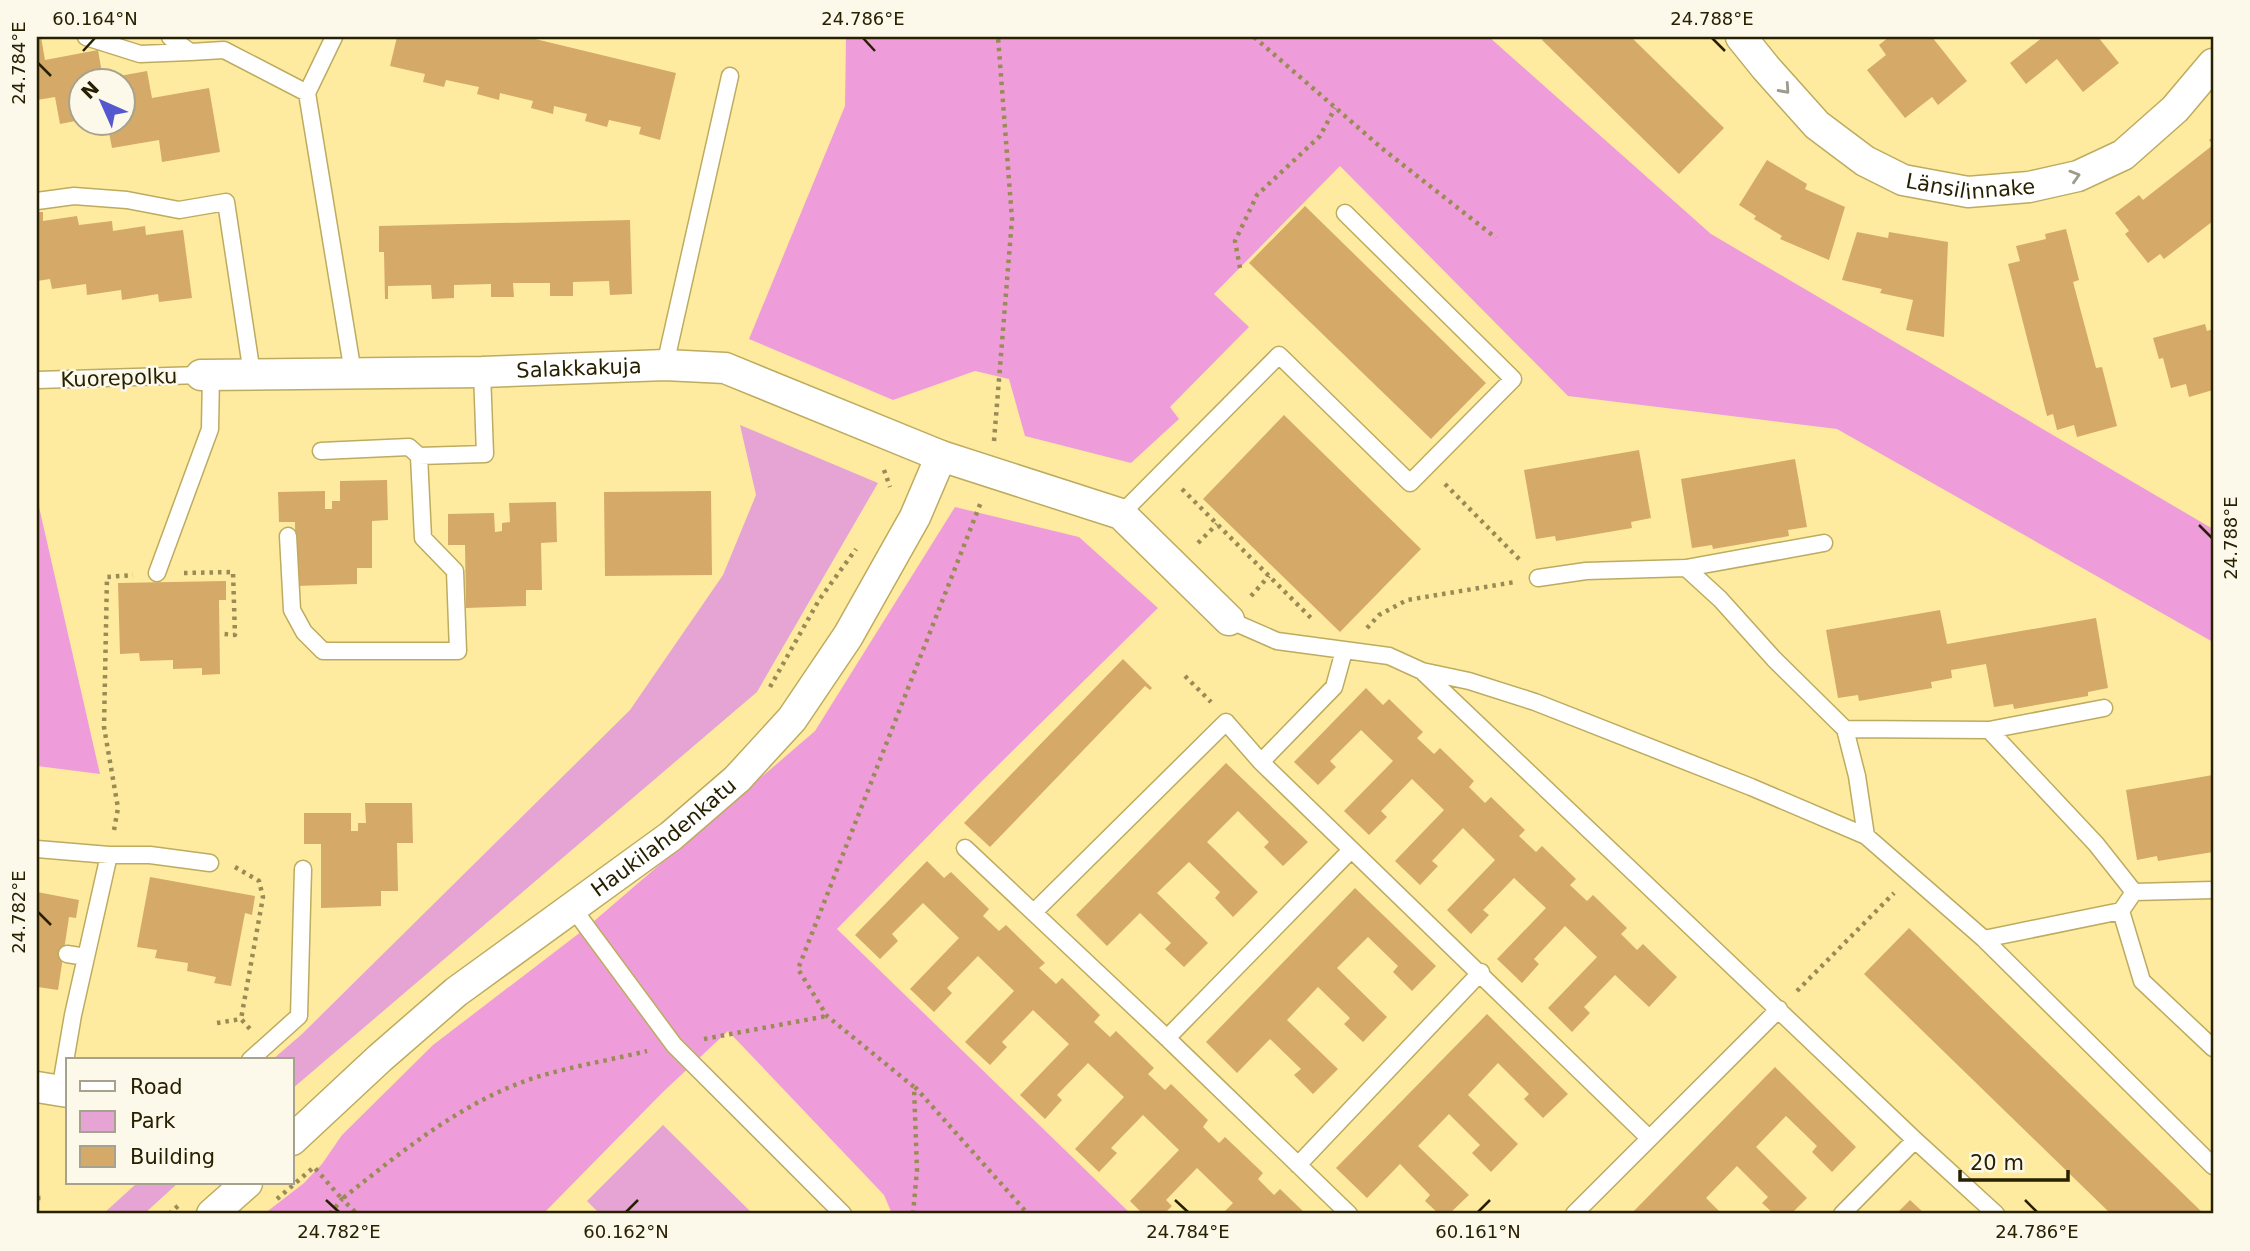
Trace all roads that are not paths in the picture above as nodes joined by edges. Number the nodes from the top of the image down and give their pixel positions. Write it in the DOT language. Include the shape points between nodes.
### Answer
graph roads {
  1 [pos="86,37"];
  2 [pos="170,37"];
  3 [pos="334,37"];
  4 [pos="1741,37"];
  5 [pos="190,52"];
  6 [pos="2213,64"];
  7 [pos="730,76"];
  8 [pos="307,93"];
  9 [pos="37,201"];
  10 [pos="1345,213"];
  11 [pos="665,365"];
  12 [pos="482,372"];
  13 [pos="353,373"];
  14 [pos="252,374"];
  15 [pos="206,375"];
  16 [pos="37,380"];
  17 [pos="321,451"];
  18 [pos="419,456"];
  19 [pos="941,456"];
  20 [pos="1121,514"];
  21 [pos="288,536"];
  22 [pos="1824,543"];
  23 [pos="1686,568"];
  24 [pos="157,573"];
  25 [pos="1538,578"];
  26 [pos="1229,620"];
  27 [pos="1344,651"];
  28 [pos="1422,671"];
  29 [pos="2104,708"];
  30 [pos="1845,729"];
  31 [pos="1989,730"];
  32 [pos="1261,762"];
  33 [pos="1866,836"];
  34 [pos="965,848"];
  35 [pos="37,849"];
  36 [pos="1351,850"];
  37 [pos="109,855"];
  38 [pos="210,863"];
  39 [pos="303,869"];
  40 [pos="2213,890"];
  41 [pos="2134,892"];
  42 [pos="572,907"];
  43 [pos="2121,911"];
  44 [pos="1034,912"];
  45 [pos="1984,939"];
  46 [pos="67,954"];
  47 [pos="86,957"];
  48 [pos="1481,972"];
  49 [pos="1779,1009"];
  50 [pos="1167,1038"];
  51 [pos="2213,1048"];
  52 [pos="252,1058"];
  53 [pos="55,1090"];
  54 [pos="294,1138"];
  55 [pos="1649,1138"];
  56 [pos="1915,1140"];
  57 [pos="1297,1165"];
  58 [pos="2213,1166"];
  59 [pos="235,1187"];
  60 [pos="212,1214"];
  61 [pos="843,1214"];
  62 [pos="1349,1214"];
  63 [pos="1574,1214"];
  64 [pos="1842,1214"];
  65 [pos="1996,1214"];
  1 -- 5 [label="lane" via="140,54"];
  2 -- 5 [label="lane"];
  3 -- 8 [label="lane"];
  4 -- 6 [label="street, Länsilinnake, one-way" via="1817,125 1865,161 1903,180 1968,191 2029,187 2078,176 2123,155 2175,109"];
  5 -- 8 [label="lane" via="224,50"];
  7 -- 11 [label="lane"];
  8 -- 13 [label="lane"];
  9 -- 14 [label="lane" via="74,196 179,210 226,202"];
  10 -- 20 [label="lane" via="1513,379 1410,484 1279,355"];
  11 -- 12 [label="street, Salakkakuja"];
  11 -- 19 [label="street, Salakkakuja" via="725,368"];
  12 -- 13 [label="street, Salakkakuja"];
  12 -- 18 [label="lane" via="485,454"];
  13 -- 14 [label="street, Salakkakuja"];
  14 -- 15 [label="street, Salakkakuja"];
  15 -- 16 [label="lane, Kuorepolku"];
  15 -- 24 [label="lane" via="210,429"];
  17 -- 18 [label="lane" via="409,447"];
  18 -- 21 [label="lane" via="423,538 455,571 458,651 323,651 292,611"];
  19 -- 20 [label="street, Salakkakuja"];
  19 -- 42 [label="street, Haukilahdenkatu" via="915,517 848,636 792,719 737,779 671,836"];
  20 -- 26 [label="street"];
  22 -- 23 [label="lane"];
  23 -- 25 [label="lane" via="1586,571"];
  23 -- 30 [label="lane"];
  26 -- 27 [label="lane" via="1277,641"];
  27 -- 28 [label="lane" via="1389,656"];
  27 -- 32 [label="lane" via="1334,687"];
  28 -- 33 [label="lane" via="1535,702"];
  28 -- 49 [label="lane"];
  29 -- 31 [label="lane"];
  30 -- 31 [label="lane"];
  30 -- 33 [label="lane"];
  31 -- 41 [label="lane" via="2096,844"];
  32 -- 36 [label="lane"];
  32 -- 44 [label="lane" via="1226,722"];
  33 -- 45 [label="lane"];
  34 -- 44 [label="lane"];
  35 -- 37 [label="lane"];
  36 -- 48 [label="lane"];
  36 -- 50 [label="lane"];
  37 -- 38 [label="lane"];
  37 -- 47 [label="lane"];
  39 -- 52 [label="lane" via="299,1016"];
  40 -- 41 [label="lane"];
  41 -- 43 [label="lane"];
  42 -- 54 [label="street, Haukilahdenkatu" via="456,992"];
  42 -- 61 [label="lane" via="674,1045"];
  43 -- 45 [label="lane"];
  43 -- 51 [label="lane" via="2142,981"];
  44 -- 50 [label="lane"];
  45 -- 58 [label="lane"];
  46 -- 47 [label="lane"];
  47 -- 53 [label="lane"];
  48 -- 55 [label="lane"];
  48 -- 57 [label="lane"];
  49 -- 55 [label="lane"];
  49 -- 56 [label="lane"];
  50 -- 57 [label="lane"];
  55 -- 63 [label="lane"];
  56 -- 64 [label="lane"];
  56 -- 65 [label="lane"];
  57 -- 62 [label="lane"];
  59 -- 60 [label="street"];
}
